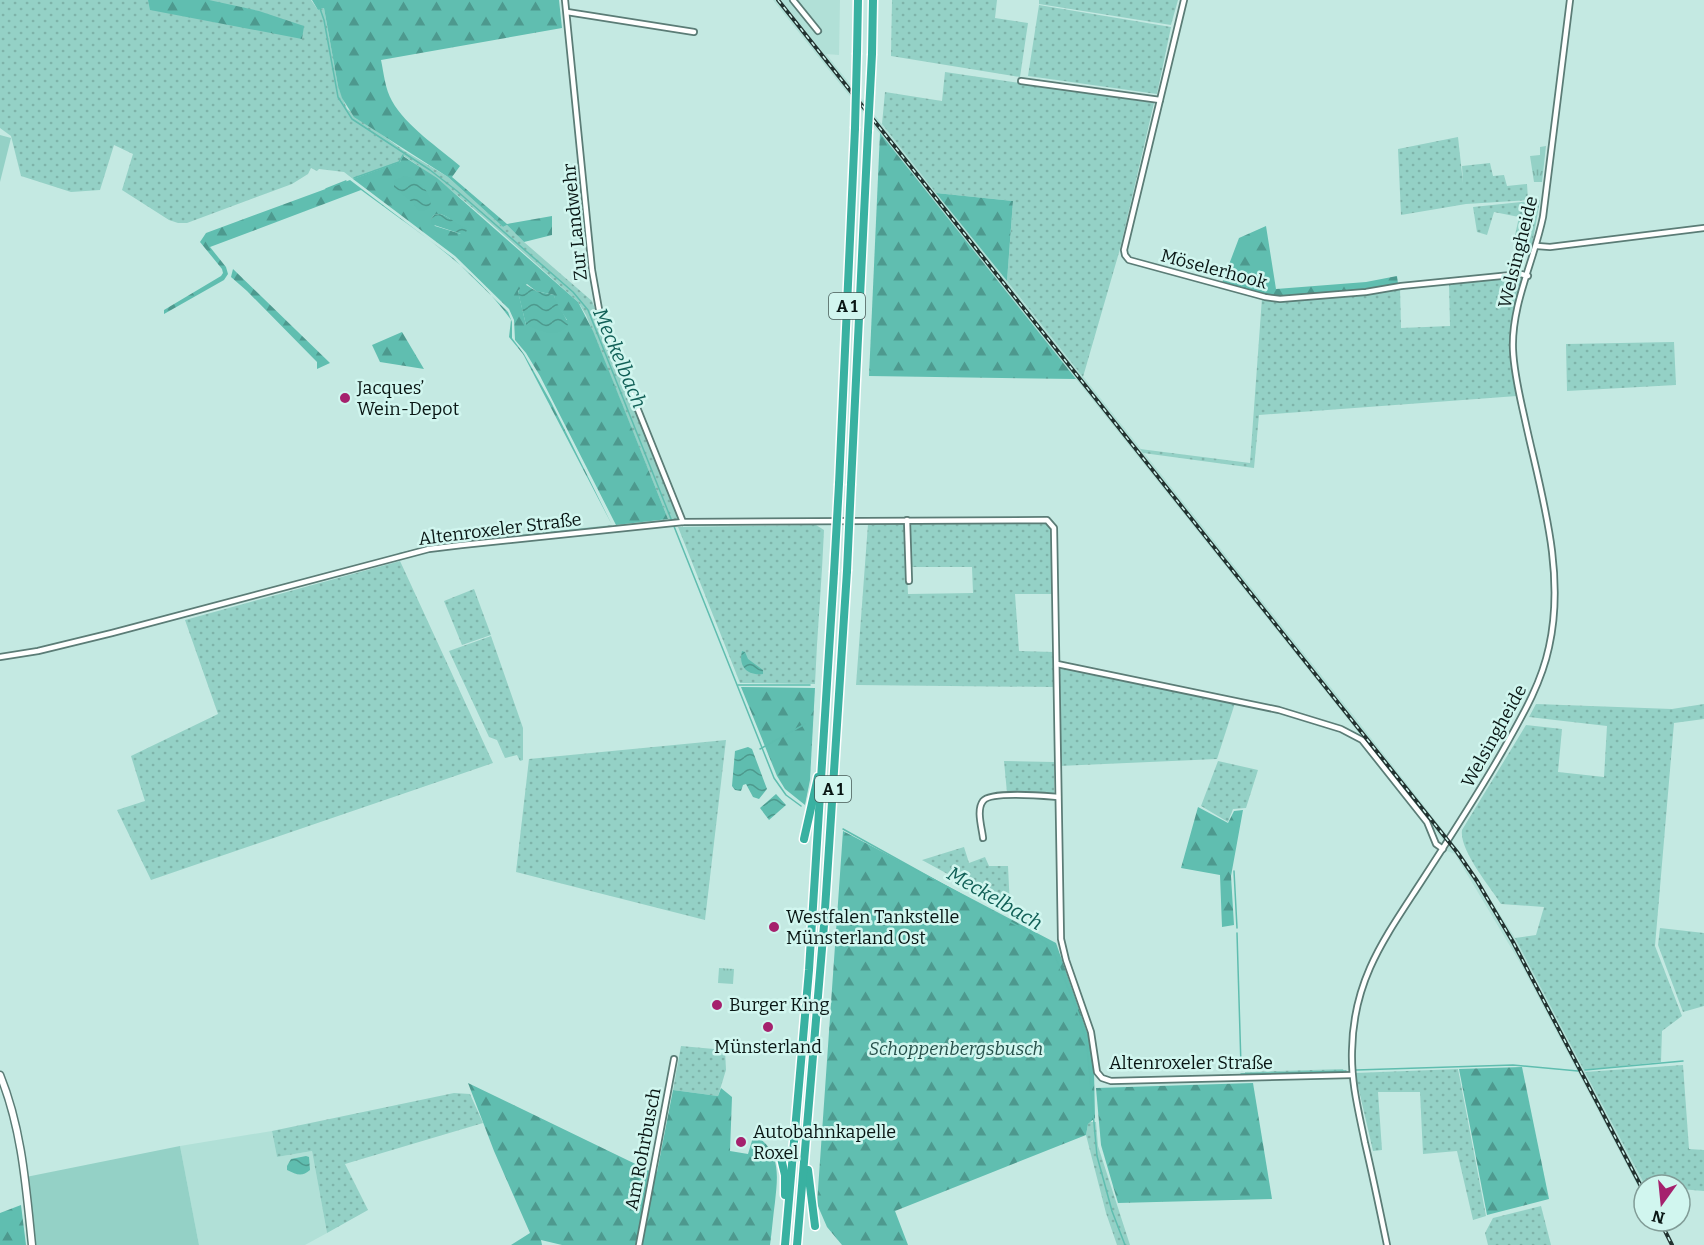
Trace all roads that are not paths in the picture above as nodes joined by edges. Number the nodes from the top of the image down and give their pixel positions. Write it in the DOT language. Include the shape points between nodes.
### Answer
graph roads {
  1 [pos="565,0"];
  2 [pos="793,0"];
  3 [pos="858,0"];
  4 [pos="873,0"];
  5 [pos="1184,0"];
  6 [pos="1570,0"];
  7 [pos="567,12"];
  8 [pos="818,31"];
  9 [pos="694,32"];
  10 [pos="1021,81"];
  11 [pos="1160,100"];
  12 [pos="1704,228"];
  13 [pos="1537,246"];
  14 [pos="1528,276"];
  15 [pos="907,520"];
  16 [pos="681,522"];
  17 [pos="909,581"];
  18 [pos="0,657"];
  19 [pos="1057,664"];
  20 [pos="823,753"];
  21 [pos="1059,797"];
  22 [pos="804,838"];
  23 [pos="983,838"];
  24 [pos="1443,849"];
  25 [pos="674,1059"];
  26 [pos="0,1075"];
  27 [pos="1352,1075"];
  28 [pos="807,1137"];
  29 [pos="780,1154"];
  30 [pos="815,1226"];
  31 [pos="787,1231"];
  32 [pos="32,1245"];
  33 [pos="639,1245"];
  34 [pos="785,1245"];
  35 [pos="797,1245"];
  36 [pos="1387,1245"];
  1 -- 7 [label="street, Zur Landwehr"];
  2 -- 8 [label="street"];
  3 -- 20 [label="highway, A 1, bridge" via="839,484"];
  4 -- 28 [label="highway, A 1, bridge" via="847,571"];
  5 -- 11 [label="street, Möselerhook"];
  6 -- 13 [label="street, Welsingheide"];
  7 -- 9 [label="street"];
  7 -- 16 [label="street, Zur Landwehr" via="592,270 600,315"];
  10 -- 11 [label="street"];
  11 -- 14 [label="street, Möselerhook" via="1124,250 1129,260 1273,299"];
  12 -- 13 [label="street"];
  13 -- 14 [label="street, Welsingheide"];
  14 -- 24 [label="street, Welsingheide" via="1514,323 1513,350 1552,547 1554,620 1529,703"];
  15 -- 16 [label="street, Altenroxeler Straße"];
  15 -- 17 [label="street"];
  15 -- 19 [label="street, Altenroxeler Straße" via="1047,520 1054,528"];
  16 -- 18 [label="street, Altenroxeler Straße" via="429,549 92,638"];
  19 -- 21 [label="street, Altenroxeler Straße"];
  19 -- 24 [label="street" via="1280,710 1341,729 1362,740 1427,822 1433,839"];
  20 -- 22 [label="highway"];
  20 -- 31 [label="highway, A 1"];
  21 -- 23 [label="street" via="987,797 980,809"];
  21 -- 27 [label="street, Altenroxeler Straße" via="1060,939 1088,1020 1099,1076 1111,1081"];
  24 -- 27 [label="street, Welsingheide" via="1369,968 1355,1015"];
  25 -- 33 [label="street, Am Rohrbusch"];
  26 -- 32 [label="main road" via="18,1129"];
  27 -- 36 [label="street, Welsingheide"];
  28 -- 30 [label="highway"];
  28 -- 35 [label="highway, A 1"];
  29 -- 31 [label="highway" via="785,1174"];
  31 -- 34 [label="highway, A 1"];
}
